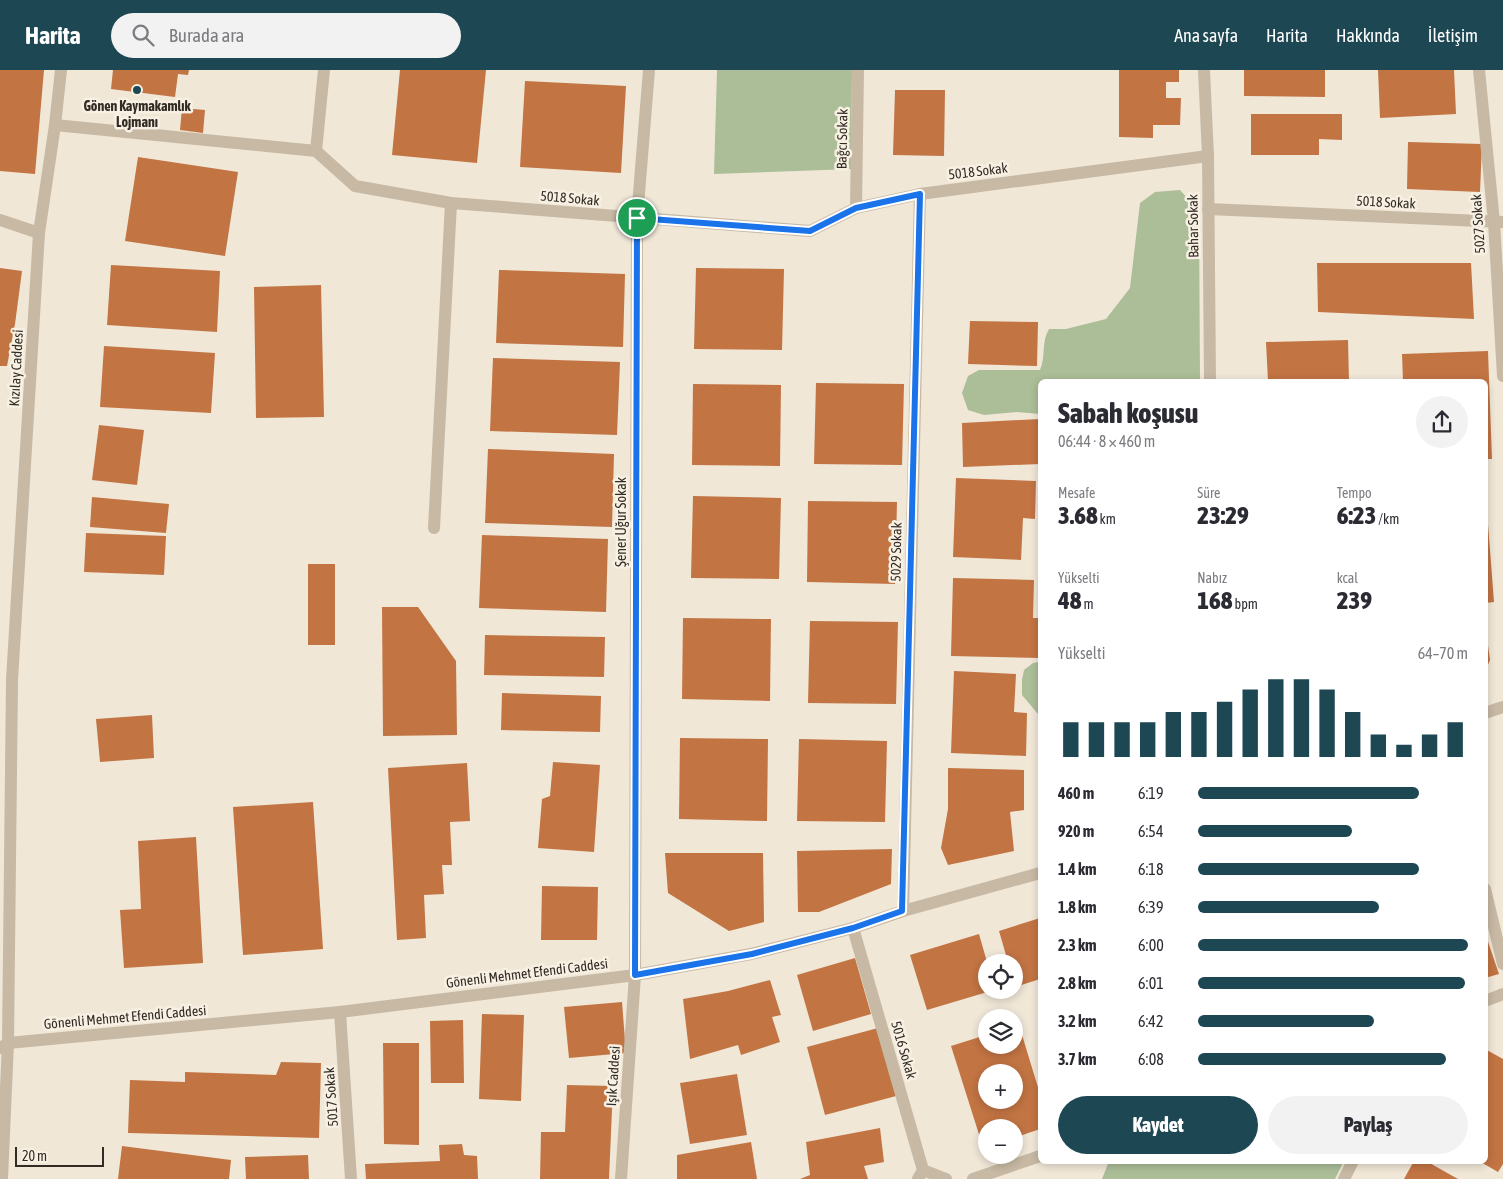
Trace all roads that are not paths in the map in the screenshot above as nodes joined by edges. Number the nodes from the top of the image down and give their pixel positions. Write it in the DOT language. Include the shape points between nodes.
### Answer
graph roads {
  1 [pos="61,70"];
  2 [pos="324,70"];
  3 [pos="649,70"];
  4 [pos="858,70"];
  5 [pos="1204,70"];
  6 [pos="1479,70"];
  7 [pos="55,125"];
  8 [pos="316,151"];
  9 [pos="1208,156"];
  10 [pos="920,194"];
  11 [pos="451,203"];
  12 [pos="856,208"];
  13 [pos="1208,209"];
  14 [pos="637,218"];
  15 [pos="0,220"];
  16 [pos="1499,222"];
  17 [pos="39,233"];
  18 [pos="1503,376"];
  19 [pos="1210,379"];
  20 [pos="434,528"];
  21 [pos="6,679"];
  22 [pos="1503,707"];
  23 [pos="1488,713"];
  24 [pos="1038,874"];
  25 [pos="1488,902"];
  26 [pos="902,911"];
  27 [pos="853,928"];
  28 [pos="1503,964"];
  29 [pos="635,975"];
  30 [pos="1503,994"];
  31 [pos="1488,1000"];
  32 [pos="340,1012"];
  33 [pos="4,1046"];
  34 [pos="1038,1157"];
  35 [pos="1352,1164"];
  36 [pos="921,1175"];
  37 [pos="2,1179"];
  38 [pos="351,1179"];
  39 [pos="621,1179"];
  40 [pos="946,1179"];
  41 [pos="973,1179"];
  42 [pos="1344,1179"];
  1 -- 7 [label="street, Kızılay Caddesi"];
  2 -- 8 [label="street"];
  3 -- 14 [label="street, Şener Uğur Sokak"];
  4 -- 12 [label="street, Bağcı Sokak"];
  5 -- 9 [label="street, Bahar Sokak"];
  6 -- 16 [label="street, 5027 Sokak"];
  7 -- 8 [label="street"];
  7 -- 17 [label="street, Kızılay Caddesi"];
  8 -- 11 [label="street, 5018 Sokak" via="355,186"];
  9 -- 10 [label="street, 5018 Sokak"];
  9 -- 13 [label="street, Bahar Sokak"];
  10 -- 12 [label="street, 5018 Sokak"];
  10 -- 26 [label="street, 5029 Sokak"];
  11 -- 14 [label="street, 5018 Sokak"];
  11 -- 20 [label="street"];
  12 -- 14 [label="street, 5018 Sokak" via="810,231"];
  13 -- 16 [label="street, 5018 Sokak"];
  13 -- 19 [label="street, Bahar Sokak"];
  14 -- 29 [label="street, Şener Uğur Sokak"];
  15 -- 17 [label="street"];
  16 -- 18 [label="street, 5027 Sokak"];
  17 -- 21 [label="street, Kızılay Caddesi"];
  21 -- 33 [label="street, Kızılay Caddesi"];
  22 -- 23 [label="street"];
  24 -- 26 [label="street, Gönenli Mehmet Efendi Caddesi"];
  25 -- 28 [label="street"];
  26 -- 27 [label="street, Gönenli Mehmet Efendi Caddesi"];
  27 -- 29 [label="street, Gönenli Mehmet Efendi Caddesi" via="752,954"];
  27 -- 36 [label="street, 5016 Sokak"];
  29 -- 32 [label="street, Gönenli Mehmet Efendi Caddesi"];
  29 -- 39 [label="street, Işık Caddesi"];
  30 -- 31 [label="street"];
  32 -- 33 [label="street, Gönenli Mehmet Efendi Caddesi"];
  32 -- 38 [label="street, 5017 Sokak"];
  33 -- 37 [label="street, Kızılay Caddesi"];
  34 -- 41 [label="street"];
  35 -- 42 [label="street"];
  36 -- 40 [label="street"];
}
